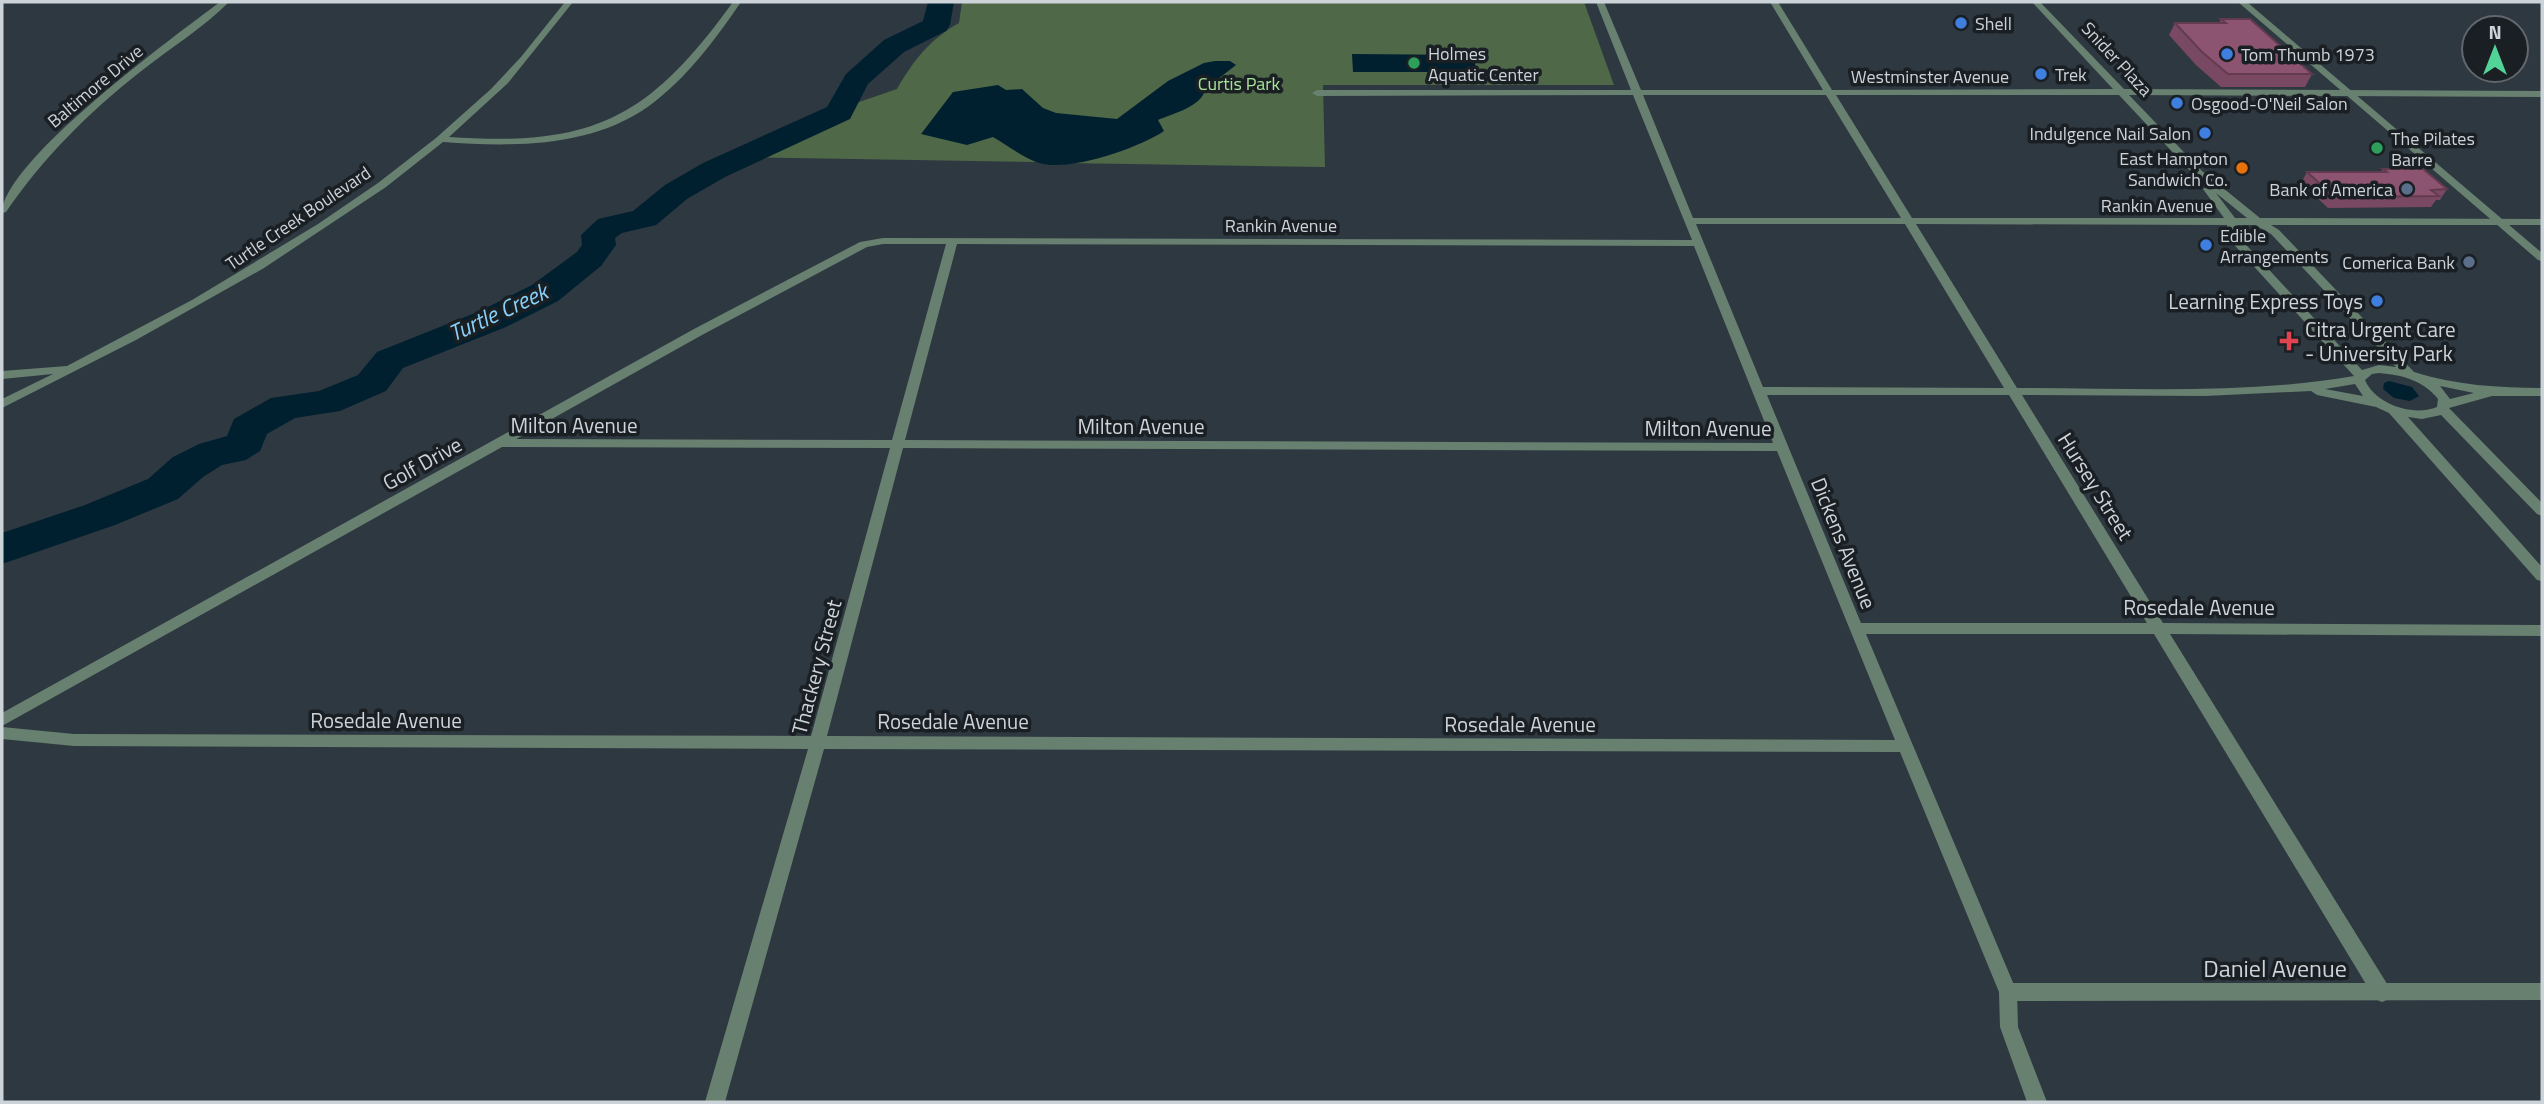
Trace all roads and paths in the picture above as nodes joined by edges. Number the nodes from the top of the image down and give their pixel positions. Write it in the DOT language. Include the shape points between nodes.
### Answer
graph roads {
  1 [pos="225,2"];
  2 [pos="569,2"];
  3 [pos="737,2"];
  4 [pos="1600,2"];
  5 [pos="1774,2"];
  6 [pos="2036,2"];
  7 [pos="2242,2"];
  8 [pos="1830,92"];
  9 [pos="2122,92"];
  10 [pos="1317,93"];
  11 [pos="1637,93"];
  12 [pos="2349,93"];
  13 [pos="2542,94"];
  14 [pos="441,139"];
  15 [pos="2197,173"];
  16 [pos="2,210"];
  17 [pos="1689,221"];
  18 [pos="2500,221"];
  19 [pos="1909,222"];
  20 [pos="2258,222"];
  21 [pos="2542,222"];
  22 [pos="2233,223"];
  23 [pos="952,241"];
  24 [pos="1698,243"];
  25 [pos="864,244"];
  26 [pos="2542,258"];
  27 [pos="74,368"];
  28 [pos="2,376"];
  29 [pos="2415,376"];
  30 [pos="2360,377"];
  31 [pos="2306,388"];
  32 [pos="1759,391"];
  33 [pos="2013,391"];
  34 [pos="2493,392"];
  35 [pos="2542,392"];
  36 [pos="2379,403"];
  37 [pos="2,404"];
  38 [pos="2444,407"];
  39 [pos="2394,410"];
  40 [pos="500,443"];
  41 [pos="897,445"];
  42 [pos="1782,447"];
  43 [pos="2542,511"];
  44 [pos="2542,576"];
  45 [pos="1857,628"];
  46 [pos="2158,628"];
  47 [pos="2542,630"];
  48 [pos="2,720"];
  49 [pos="2,733"];
  50 [pos="818,741"];
  51 [pos="1905,746"];
  52 [pos="2008,992"];
  53 [pos="2542,992"];
  54 [pos="2382,993"];
  55 [pos="715,1102"];
  56 [pos="2037,1102"];
  1 -- 16 [label="street, Baltimore Drive" via="62,136"];
  2 -- 14 [label="street, Turtle Creek Boulevard" via="516,68"];
  3 -- 14 [label="street" via="678,75 626,115 537,140"];
  4 -- 11 [label="street, Dickens Avenue"];
  5 -- 8 [label="street, Hursey Street"];
  6 -- 9 [label="street, Snider Plaza"];
  7 -- 12 [label="street"];
  8 -- 9 [label="street, Westminster Avenue"];
  8 -- 11 [label="street, Westminster Avenue"];
  8 -- 19 [label="street, Hursey Street"];
  9 -- 12 [label="street, Westminster Avenue"];
  9 -- 15 [label="street, Snider Plaza"];
  10 -- 11 [label="street, Westminster Avenue"];
  11 -- 17 [label="street, Dickens Avenue"];
  12 -- 13 [label="street, Westminster Avenue"];
  12 -- 18 [label="street"];
  14 -- 27 [label="street, Turtle Creek Boulevard" via="281,253"];
  15 -- 20 [label="street, Snider Plaza"];
  15 -- 22 [label="street, Snider Plaza"];
  17 -- 19 [label="street, Rankin Avenue"];
  17 -- 24 [label="street, Dickens Avenue"];
  18 -- 20 [label="street, Rankin Avenue"];
  18 -- 21 [label="street, Rankin Avenue"];
  18 -- 26 [label="street"];
  19 -- 22 [label="street, Rankin Avenue"];
  19 -- 33 [label="street, Hursey Street"];
  20 -- 22 [label="street, Rankin Avenue"];
  20 -- 29 [label="street, Snider Plaza" via="2281,238"];
  22 -- 30 [label="street, Snider Plaza" via="2231,235"];
  23 -- 24 [label="street, Rankin Avenue"];
  23 -- 25 [label="street, Rankin Avenue"];
  23 -- 41 [label="street, Thackery Street"];
  24 -- 32 [label="street, Dickens Avenue"];
  25 -- 40 [label="street, Golf Drive"];
  27 -- 28 [label="street"];
  27 -- 37 [label="street, Turtle Creek Boulevard"];
  29 -- 30 [label="street, Milton Avenue" via="2379,369"];
  29 -- 34 [label="street"];
  29 -- 38 [label="street, Snider Plaza" via="2439,391"];
  30 -- 31 [label="street, Milton Avenue"];
  30 -- 36 [label="street" via="2364,391"];
  31 -- 33 [label="street, Milton Avenue"];
  31 -- 36 [label="street, Milton Avenue"];
  32 -- 33 [label="street, Milton Avenue"];
  32 -- 42 [label="street, Dickens Avenue"];
  33 -- 46 [label="street, Hursey Street"];
  34 -- 35 [label="street"];
  34 -- 38 [label="street"];
  36 -- 39 [label="street"];
  38 -- 39 [label="street" via="2436,414 2424,415"];
  38 -- 43 [label="street"];
  39 -- 44 [label="street"];
  40 -- 41 [label="street, Milton Avenue"];
  40 -- 48 [label="street, Golf Drive"];
  41 -- 42 [label="street, Milton Avenue"];
  41 -- 50 [label="street, Thackery Street"];
  42 -- 45 [label="street, Dickens Avenue"];
  45 -- 46 [label="street, Rosedale Avenue"];
  45 -- 51 [label="street, Dickens Avenue"];
  46 -- 47 [label="street, Rosedale Avenue"];
  46 -- 54 [label="street, Hursey Street"];
  49 -- 50 [label="street, Rosedale Avenue" via="74,740"];
  50 -- 51 [label="street, Rosedale Avenue"];
  50 -- 55 [label="street, Thackery Street"];
  51 -- 52 [label="street, Dickens Avenue"];
  52 -- 54 [label="street, Daniel Avenue"];
  52 -- 56 [label="street, Dickens Avenue" via="2009,1027"];
  53 -- 54 [label="street, Daniel Avenue"];
}
